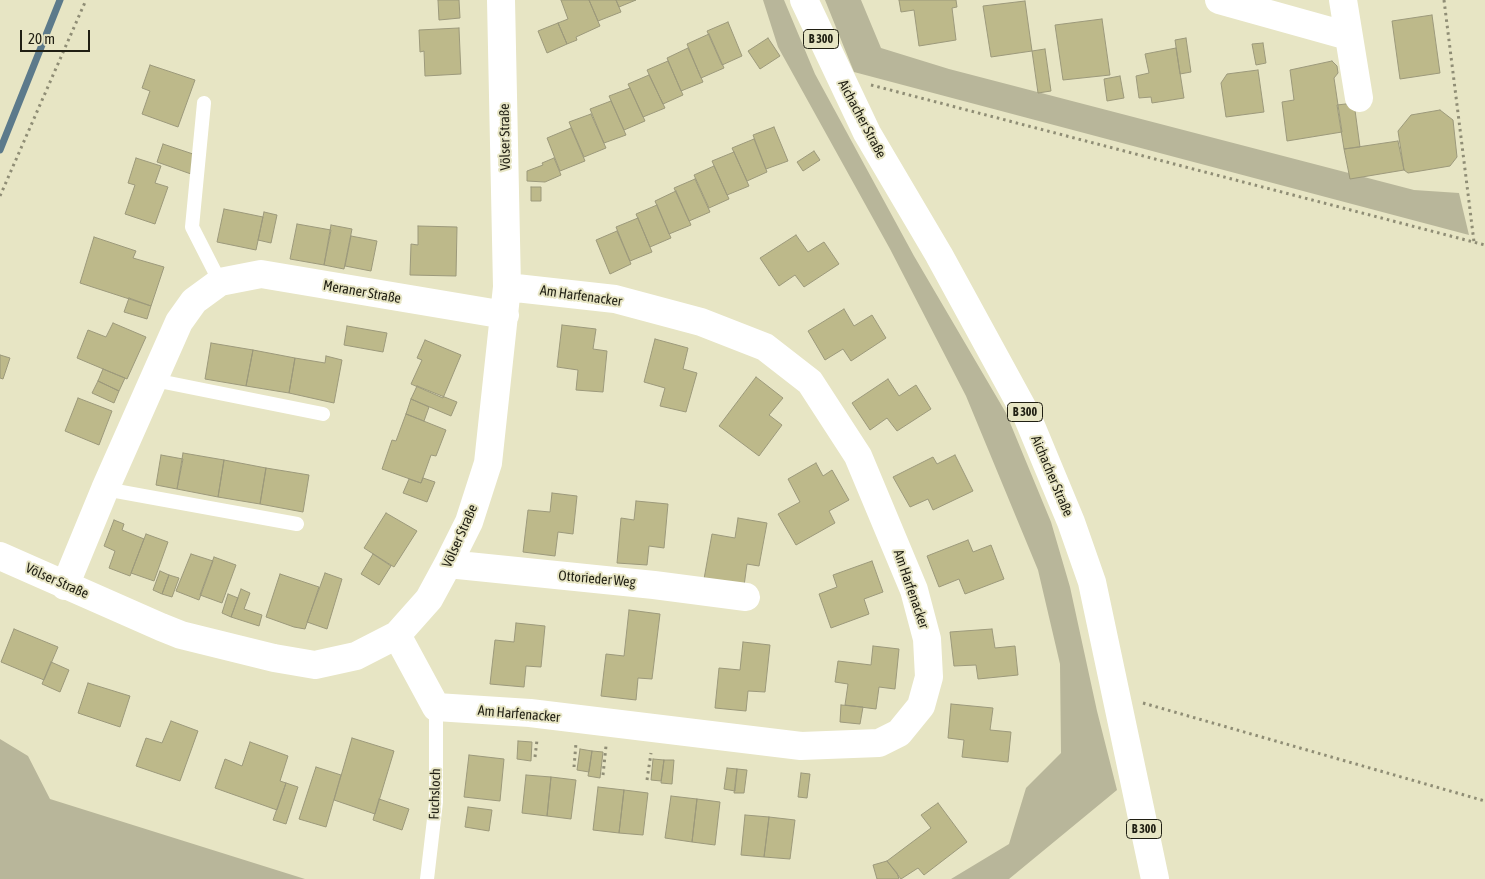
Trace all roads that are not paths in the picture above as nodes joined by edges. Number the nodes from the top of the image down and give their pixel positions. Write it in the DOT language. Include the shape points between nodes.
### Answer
graph roads {
  1 [pos="501,0"];
  2 [pos="804,0"];
  3 [pos="1219,0"];
  4 [pos="1343,0"];
  5 [pos="1348,36"];
  6 [pos="1359,98"];
  7 [pos="204,103"];
  8 [pos="220,282"];
  9 [pos="507,287"];
  10 [pos="505,315"];
  11 [pos="154,380"];
  12 [pos="323,414"];
  13 [pos="105,489"];
  14 [pos="298,524"];
  15 [pos="0,556"];
  16 [pos="448,564"];
  17 [pos="65,586"];
  18 [pos="746,597"];
  19 [pos="396,635"];
  20 [pos="436,708"];
  21 [pos="427,879"];
  22 [pos="1155,879"];
  1 -- 9 [label="street, Völser Straße"];
  2 -- 22 [label="street, Aichacher Straße / B 300" via="866,133 944,264 1027,416 1071,522 1092,582"];
  3 -- 5 [label="street"];
  4 -- 5 [label="street"];
  5 -- 6 [label="street"];
  7 -- 8 [label="lane" via="192,227"];
  8 -- 10 [label="street, Meraner Straße" via="261,274"];
  8 -- 11 [label="street, Meraner Straße" via="194,302 179,322"];
  9 -- 10 [label="street, Völser Straße"];
  9 -- 20 [label="street, Am Harfenacker" via="615,299 701,322 765,347 810,382 858,456 914,590 927,639 929,677 921,706 899,733 879,743 802,746 530,713"];
  10 -- 16 [label="street, Völser Straße" via="488,463 469,522"];
  11 -- 12 [label="lane"];
  11 -- 13 [label="street, Meraner Straße"];
  13 -- 14 [label="lane"];
  13 -- 17 [label="street, Meraner Straße"];
  15 -- 17 [label="street, Völser Straße"];
  16 -- 18 [label="street, Ottorieder Weg"];
  16 -- 19 [label="street, Völser Straße" via="429,599"];
  17 -- 19 [label="street, Völser Straße" via="181,635 315,665 356,656"];
  19 -- 20 [label="street"];
  20 -- 21 [label="lane, Fuchsloch" via="436,802"];
}
